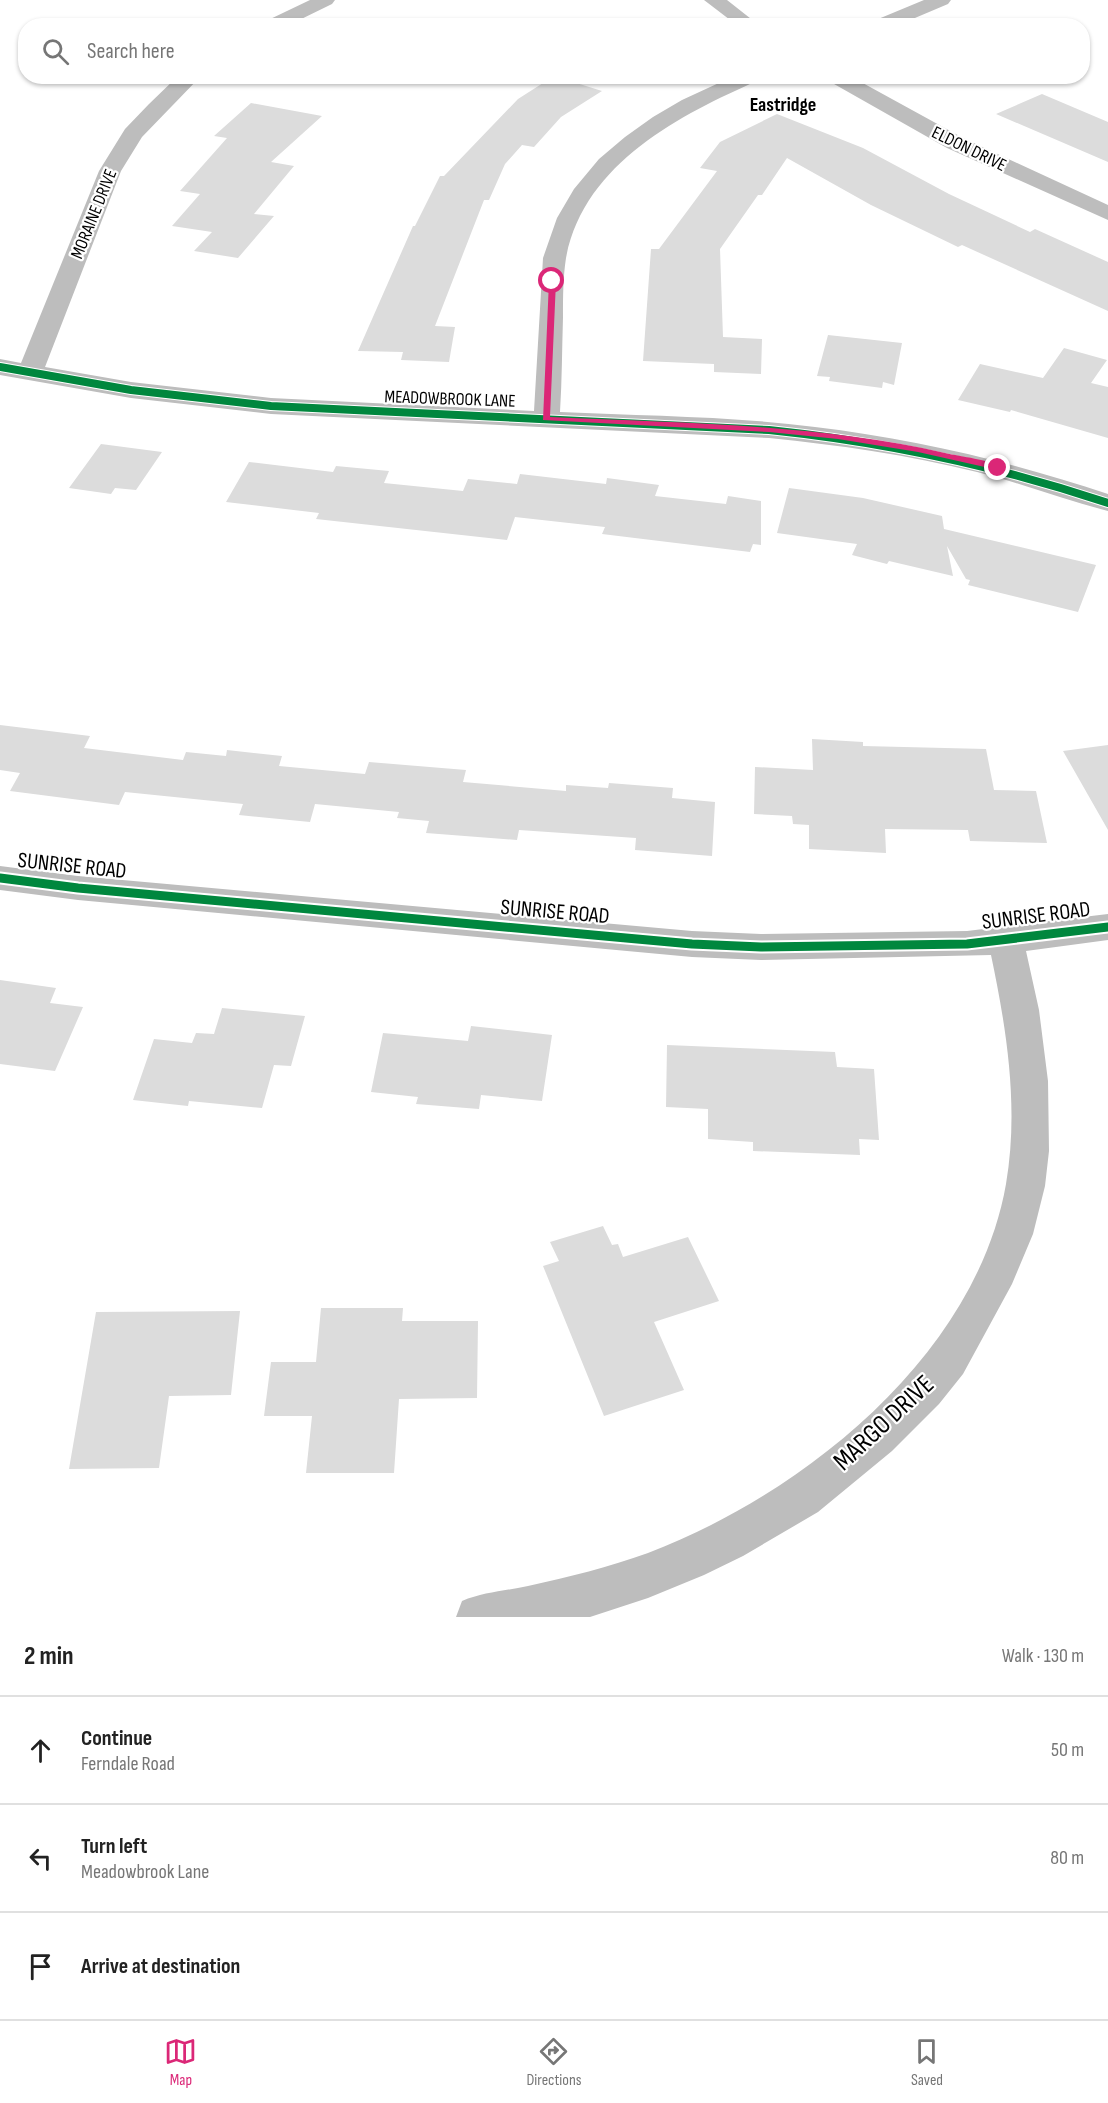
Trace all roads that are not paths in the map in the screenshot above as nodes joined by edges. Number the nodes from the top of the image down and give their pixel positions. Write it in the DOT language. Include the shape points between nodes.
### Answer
graph roads {
  1 [pos="325,0"];
  2 [pos="714,0"];
  3 [pos="941,0"];
  4 [pos="288,18"];
  5 [pos="740,18"];
  6 [pos="897,18"];
  7 [pos="182,84"];
  8 [pos="735,84"];
  9 [pos="849,84"];
  10 [pos="1108,213"];
  11 [pos="0,367"];
  12 [pos="30,372"];
  13 [pos="546,419"];
  14 [pos="1108,503"];
  15 [pos="0,878"];
  16 [pos="1108,927"];
  17 [pos="1006,941"];
  18 [pos="479,1617"];
  1 -- 4 [label="street"];
  2 -- 5 [label="street"];
  3 -- 6 [label="street"];
  7 -- 12 [label="street, MORAINE DRIVE" via="133,134 110,171"];
  8 -- 13 [label="street" via="671,114 636,137 607,163 567,218 552,281"];
  9 -- 10 [label="street, ELDON DRIVE" via="964,147"];
  11 -- 12 [label="street, MEADOWBROOK LANE"];
  12 -- 13 [label="street, MEADOWBROOK LANE" via="152,393 271,406"];
  13 -- 14 [label="street, MEADOWBROOK LANE" via="769,430 878,443 998,468"];
  15 -- 17 [label="street, SUNRISE ROAD" via="692,944 830,948"];
  16 -- 17 [label="street, SUNRISE ROAD"];
  17 -- 18 [label="street, MARGO DRIVE" via="1027,1045 1030,1153 1017,1221 991,1287 943,1368 878,1436 804,1496 723,1544 614,1587"];
}
